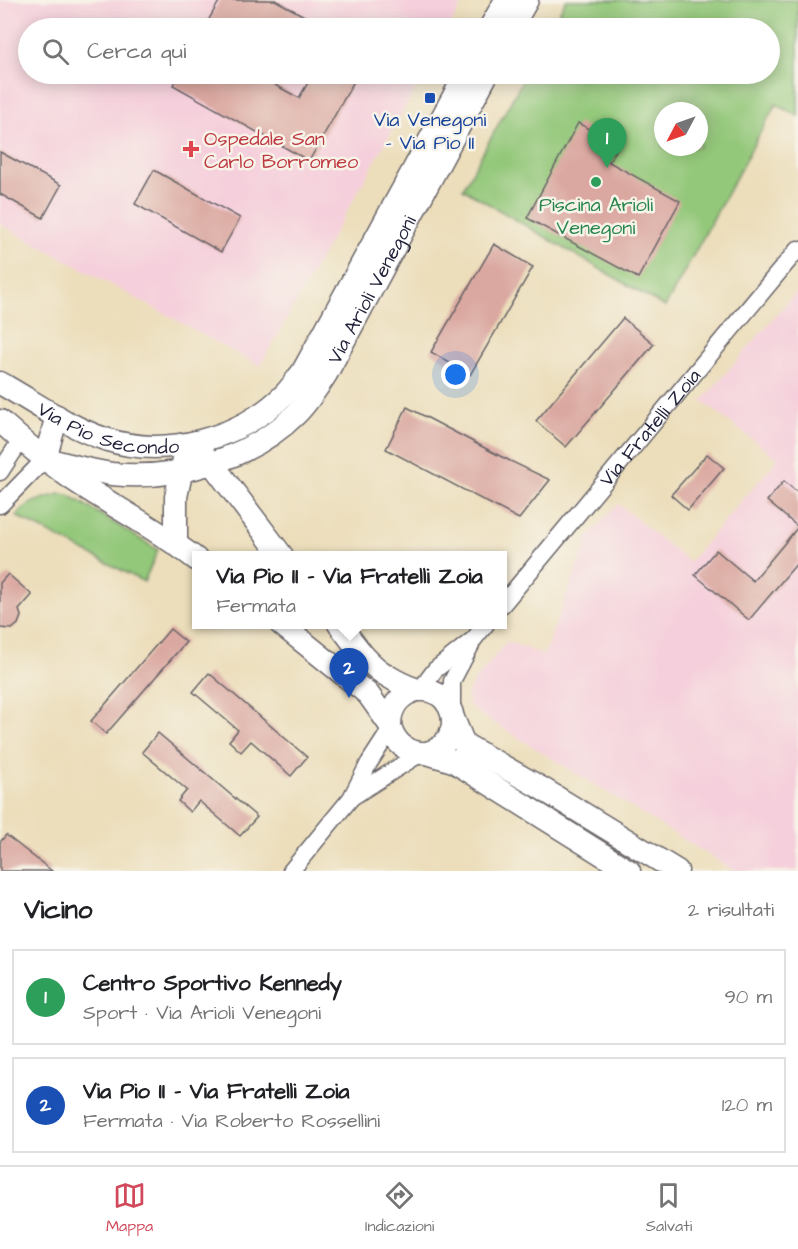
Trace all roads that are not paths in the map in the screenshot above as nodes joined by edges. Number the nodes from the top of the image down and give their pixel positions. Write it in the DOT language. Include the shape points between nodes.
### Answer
graph roads {
  1 [pos="506,0"];
  2 [pos="526,0"];
  3 [pos="496,18"];
  4 [pos="516,18"];
  5 [pos="461,84"];
  6 [pos="482,84"];
  7 [pos="798,249"];
  8 [pos="0,383"];
  9 [pos="57,416"];
  10 [pos="0,421"];
  11 [pos="21,440"];
  12 [pos="189,442"];
  13 [pos="45,459"];
  14 [pos="211,462"];
  15 [pos="0,472"];
  16 [pos="180,473"];
  17 [pos="0,505"];
  18 [pos="176,543"];
  19 [pos="265,546"];
  20 [pos="192,555"];
  21 [pos="507,599"];
  22 [pos="287,629"];
  23 [pos="343,629"];
  24 [pos="482,629"];
  25 [pos="474,639"];
  26 [pos="418,690"];
  27 [pos="452,715"];
  28 [pos="390,727"];
  29 [pos="424,753"];
  30 [pos="351,798"];
  31 [pos="291,871"];
  32 [pos="629,871"];
  33 [pos="677,871"];
  1 -- 3 [label="main road"];
  2 -- 4 [label="main road"];
  5 -- 12 [label="main road, Via Arioli Venegoni" via="302,373 285,394 249,420 213,437"];
  6 -- 14 [label="main road, Via Arioli Venegoni" via="311,397 274,432"];
  7 -- 21 [label="street, Via Fratelli Zoia"];
  8 -- 9 [label="main road, Via Pio Secondo"];
  9 -- 11 [label="main road"];
  9 -- 12 [label="main road, Via Pio Secondo" via="90,433 125,444 156,447"];
  9 -- 13 [label="main road"];
  10 -- 11 [label="main road, Via Pio Secondo"];
  11 -- 13 [label="main road, Via Pio Secondo"];
  11 -- 15 [label="street"];
  12 -- 14 [label="main road"];
  12 -- 16 [label="main road"];
  13 -- 16 [label="main road, Via Pio Secondo" via="112,474"];
  13 -- 17 [label="street"];
  13 -- 18 [label="main road, Via Pio Secondo"];
  14 -- 16 [label="main road, Via Pio Secondo"];
  14 -- 19 [label="main road"];
  16 -- 18 [label="main road"];
  18 -- 20 [label="main road, Via Pio Secondo"];
  22 -- 28 [label="main road" via="368,694"];
  23 -- 26 [label="main road" via="386,675"];
  24 -- 25 [label="street"];
  25 -- 26 [label="street" via="435,670"];
  25 -- 27 [label="street" via="452,681"];
  26 -- 27 [label="main road" via="439,695"];
  26 -- 28 [label="main road" via="398,700"];
  27 -- 29 [label="main road" via="447,740"];
  27 -- 33 [label="main road" via="464,744"];
  28 -- 29 [label="main road" via="402,746"];
  28 -- 30 [label="street"];
  29 -- 30 [label="street"];
  29 -- 32 [label="main road" via="453,761"];
  30 -- 31 [label="street"];
}
